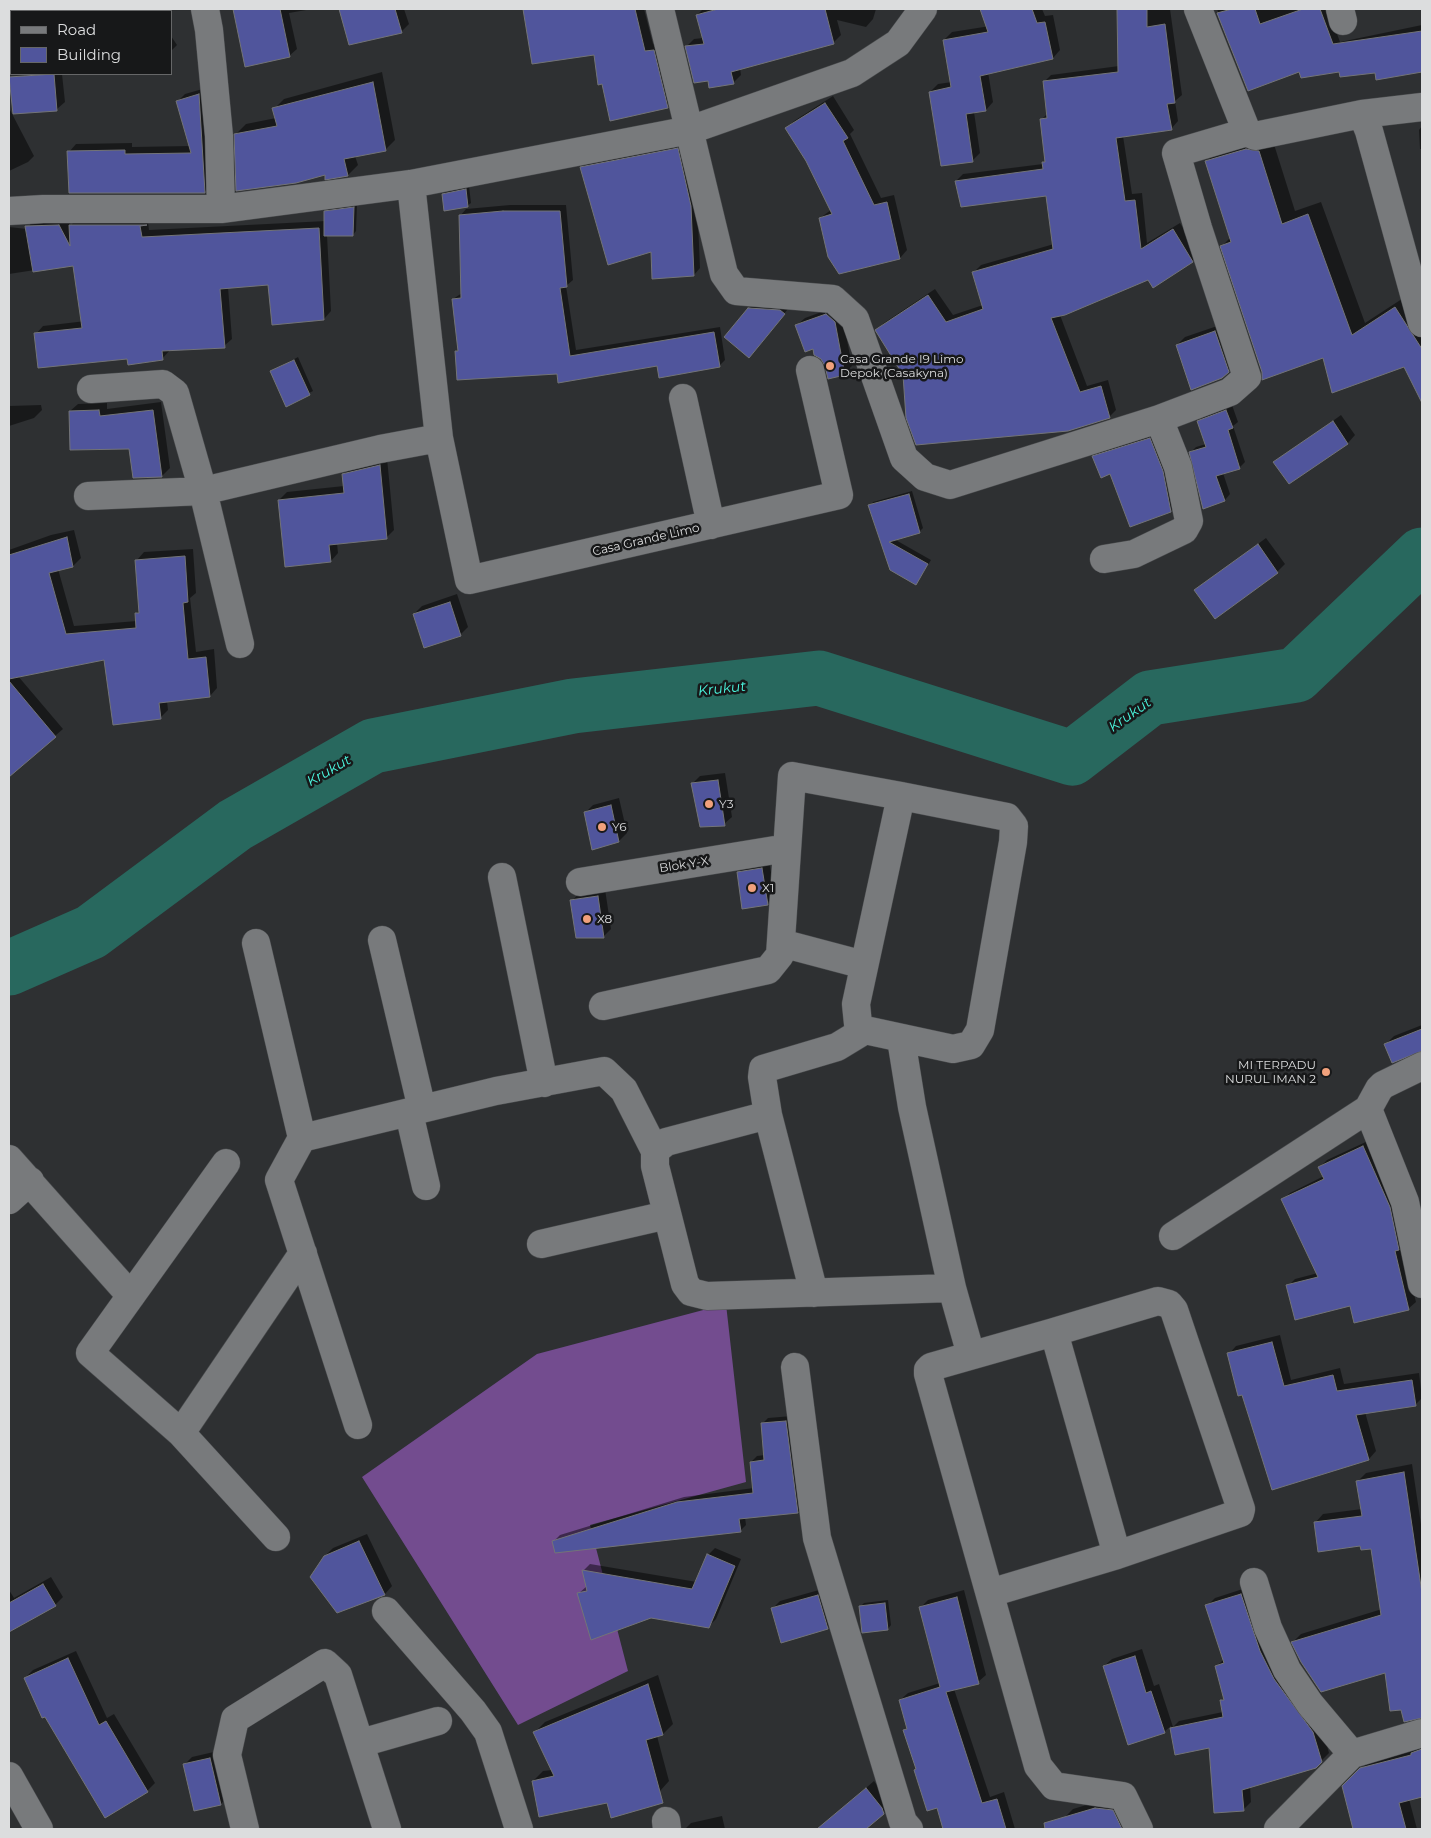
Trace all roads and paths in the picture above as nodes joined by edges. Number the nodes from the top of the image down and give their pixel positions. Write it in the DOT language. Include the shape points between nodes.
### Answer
graph roads {
  1 [pos="205,9"];
  2 [pos="660,9"];
  3 [pos="923,9"];
  4 [pos="1198,9"];
  5 [pos="1422,107"];
  6 [pos="1362,114"];
  7 [pos="690,130"];
  8 [pos="1247,132"];
  9 [pos="410,184"];
  10 [pos="221,209"];
  11 [pos="9,211"];
  12 [pos="1422,323"];
  13 [pos="810,370"];
  14 [pos="91,389"];
  15 [pos="682,398"];
  16 [pos="1159,419"];
  17 [pos="439,438"];
  18 [pos="203,491"];
  19 [pos="88,496"];
  20 [pos="711,525"];
  21 [pos="1104,559"];
  22 [pos="240,644"];
  23 [pos="901,796"];
  24 [pos="787,848"];
  25 [pos="502,877"];
  26 [pos="580,882"];
  27 [pos="382,940"];
  28 [pos="256,943"];
  29 [pos="781,943"];
  30 [pos="864,965"];
  31 [pos="603,1006"];
  32 [pos="865,1030"];
  33 [pos="901,1039"];
  34 [pos="1422,1066"];
  35 [pos="544,1083"];
  36 [pos="1368,1109"];
  37 [pos="416,1111"];
  38 [pos="768,1115"];
  39 [pos="302,1138"];
  40 [pos="655,1151"];
  41 [pos="9,1159"];
  42 [pos="226,1163"];
  43 [pos="30,1182"];
  44 [pos="426,1186"];
  45 [pos="1414,1199"];
  46 [pos="9,1200"];
  47 [pos="667,1215"];
  48 [pos="1173,1236"];
  49 [pos="540,1244"];
  50 [pos="303,1253"];
  51 [pos="1422,1284"];
  52 [pos="952,1288"];
  53 [pos="814,1292"];
  54 [pos="132,1296"];
  55 [pos="1054,1332"];
  56 [pos="971,1355"];
  57 [pos="795,1367"];
  58 [pos="358,1425"];
  59 [pos="181,1433"];
  60 [pos="276,1537"];
  61 [pos="1117,1555"];
  62 [pos="1254,1582"];
  63 [pos="990,1593"];
  64 [pos="386,1611"];
  65 [pos="438,1721"];
  66 [pos="1422,1733"];
  67 [pos="361,1743"];
  68 [pos="1352,1754"];
  69 [pos="9,1776"];
  70 [pos="39,1829"];
  71 [pos="245,1829"];
  72 [pos="386,1829"];
  73 [pos="519,1829"];
  74 [pos="909,1829"];
  75 [pos="1140,1829"];
  76 [pos="1278,1829"];
  1 -- 10 [label="street" via="219,136"];
  2 -- 7 [label="street"];
  3 -- 7 [label="street" via="898,43 852,73"];
  4 -- 8 [label="street"];
  5 -- 6 [label="street"];
  6 -- 8 [label="street" via="1255,136"];
  6 -- 12 [label="street"];
  7 -- 9 [label="street"];
  7 -- 16 [label="street" via="728,280 736,291 833,299 855,318 904,458 925,477 950,485"];
  8 -- 16 [label="street" via="1176,153 1247,377 1230,392"];
  9 -- 10 [label="street"];
  9 -- 17 [label="street"];
  10 -- 11 [label="street"];
  13 -- 20 [label="street, Casa Grande Limo" via="839,495"];
  14 -- 18 [label="street" via="163,384 174,393"];
  15 -- 20 [label="street"];
  16 -- 21 [label="street" via="1178,467 1189,521 1184,530 1134,554"];
  17 -- 18 [label="street" via="380,448"];
  17 -- 20 [label="street, Casa Grande Limo" via="469,580"];
  18 -- 19 [label="street"];
  18 -- 22 [label="street"];
  23 -- 24 [label="street" via="792,776"];
  23 -- 30 [label="street"];
  23 -- 33 [label="street" via="1008,817 1014,826 980,1030 971,1045 953,1049"];
  24 -- 26 [label="street, Blok Y-X"];
  24 -- 29 [label="street"];
  25 -- 35 [label="street"];
  27 -- 37 [label="street"];
  28 -- 39 [label="street"];
  29 -- 30 [label="street"];
  29 -- 31 [label="street" via="780,955 768,970"];
  30 -- 32 [label="street" via="856,1004 858,1024"];
  32 -- 33 [label="street"];
  32 -- 38 [label="street" via="837,1046 763,1069"];
  33 -- 52 [label="street" via="912,1107"];
  34 -- 36 [label="street" via="1383,1085"];
  35 -- 37 [label="street"];
  35 -- 40 [label="street" via="604,1072 624,1090"];
  36 -- 45 [label="street"];
  36 -- 48 [label="street"];
  37 -- 39 [label="street"];
  37 -- 44 [label="street"];
  38 -- 40 [label="street" via="666,1142"];
  38 -- 53 [label="street"];
  39 -- 50 [label="street" via="279,1180"];
  40 -- 47 [label="street" via="655,1166"];
  41 -- 43 [label="street"];
  42 -- 54 [label="street"];
  43 -- 46 [label="street"];
  43 -- 54 [label="street"];
  45 -- 51 [label="street"];
  47 -- 49 [label="street"];
  47 -- 53 [label="street" via="685,1284 691,1292 707,1296"];
  50 -- 58 [label="street"];
  50 -- 59 [label="street"];
  52 -- 53 [label="street"];
  52 -- 56 [label="street"];
  54 -- 59 [label="street" via="90,1353"];
  55 -- 56 [label="street"];
  55 -- 61 [label="street"];
  55 -- 61 [label="street" via="1158,1302 1169,1304 1174,1310 1241,1509 1237,1515"];
  56 -- 63 [label="street" via="936,1364 928,1370"];
  57 -- 74 [label="street" via="817,1538 903,1822"];
  59 -- 60 [label="street"];
  61 -- 63 [label="street"];
  62 -- 68 [label="street" via="1268,1628 1287,1670 1310,1704"];
  63 -- 75 [label="street" via="1038,1766 1054,1786 1123,1796"];
  64 -- 73 [label="street" via="488,1732"];
  65 -- 67 [label="street"];
  66 -- 68 [label="street"];
  67 -- 71 [label="street" via="338,1675 325,1663 235,1719 227,1755"];
  67 -- 72 [label="street"];
  68 -- 76 [label="street"];
  69 -- 70 [label="street"];
}
